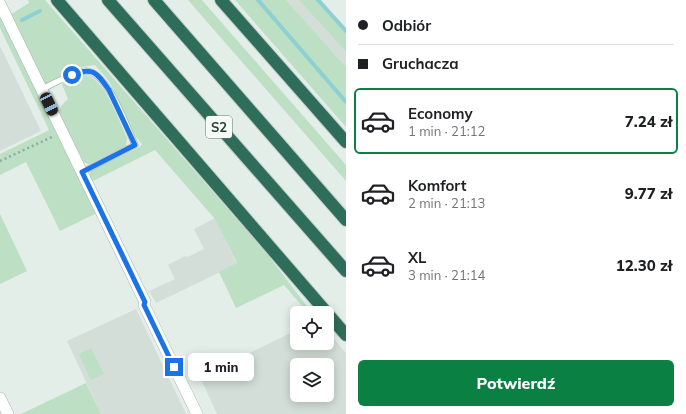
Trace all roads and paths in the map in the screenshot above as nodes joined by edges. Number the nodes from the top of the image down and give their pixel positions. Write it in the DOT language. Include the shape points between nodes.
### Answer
graph roads {
  1 [pos="58,0"];
  2 [pos="108,0"];
  3 [pos="154,0"];
  4 [pos="221,0"];
  5 [pos="0,4"];
  6 [pos="42,89"];
  7 [pos="63,132"];
  8 [pos="346,142"];
  9 [pos="0,161"];
  10 [pos="82,172"];
  11 [pos="346,220"];
  12 [pos="346,271"];
  13 [pos="346,334"];
  14 [pos="0,398"];
  15 [pos="8,414"];
  16 [pos="197,414"];
  1 -- 13 [label="highway"];
  2 -- 12 [label="highway, S2"];
  3 -- 11 [label="highway, S2"];
  4 -- 8 [label="highway"];
  5 -- 6 [label="street"];
  6 -- 7 [label="street"];
  6 -- 10 [label="lane" via="82,71 91,71 109,90 135,145"];
  7 -- 9 [label="path"];
  7 -- 10 [label="street"];
  10 -- 16 [label="street"];
  14 -- 15 [label="street"];
}
